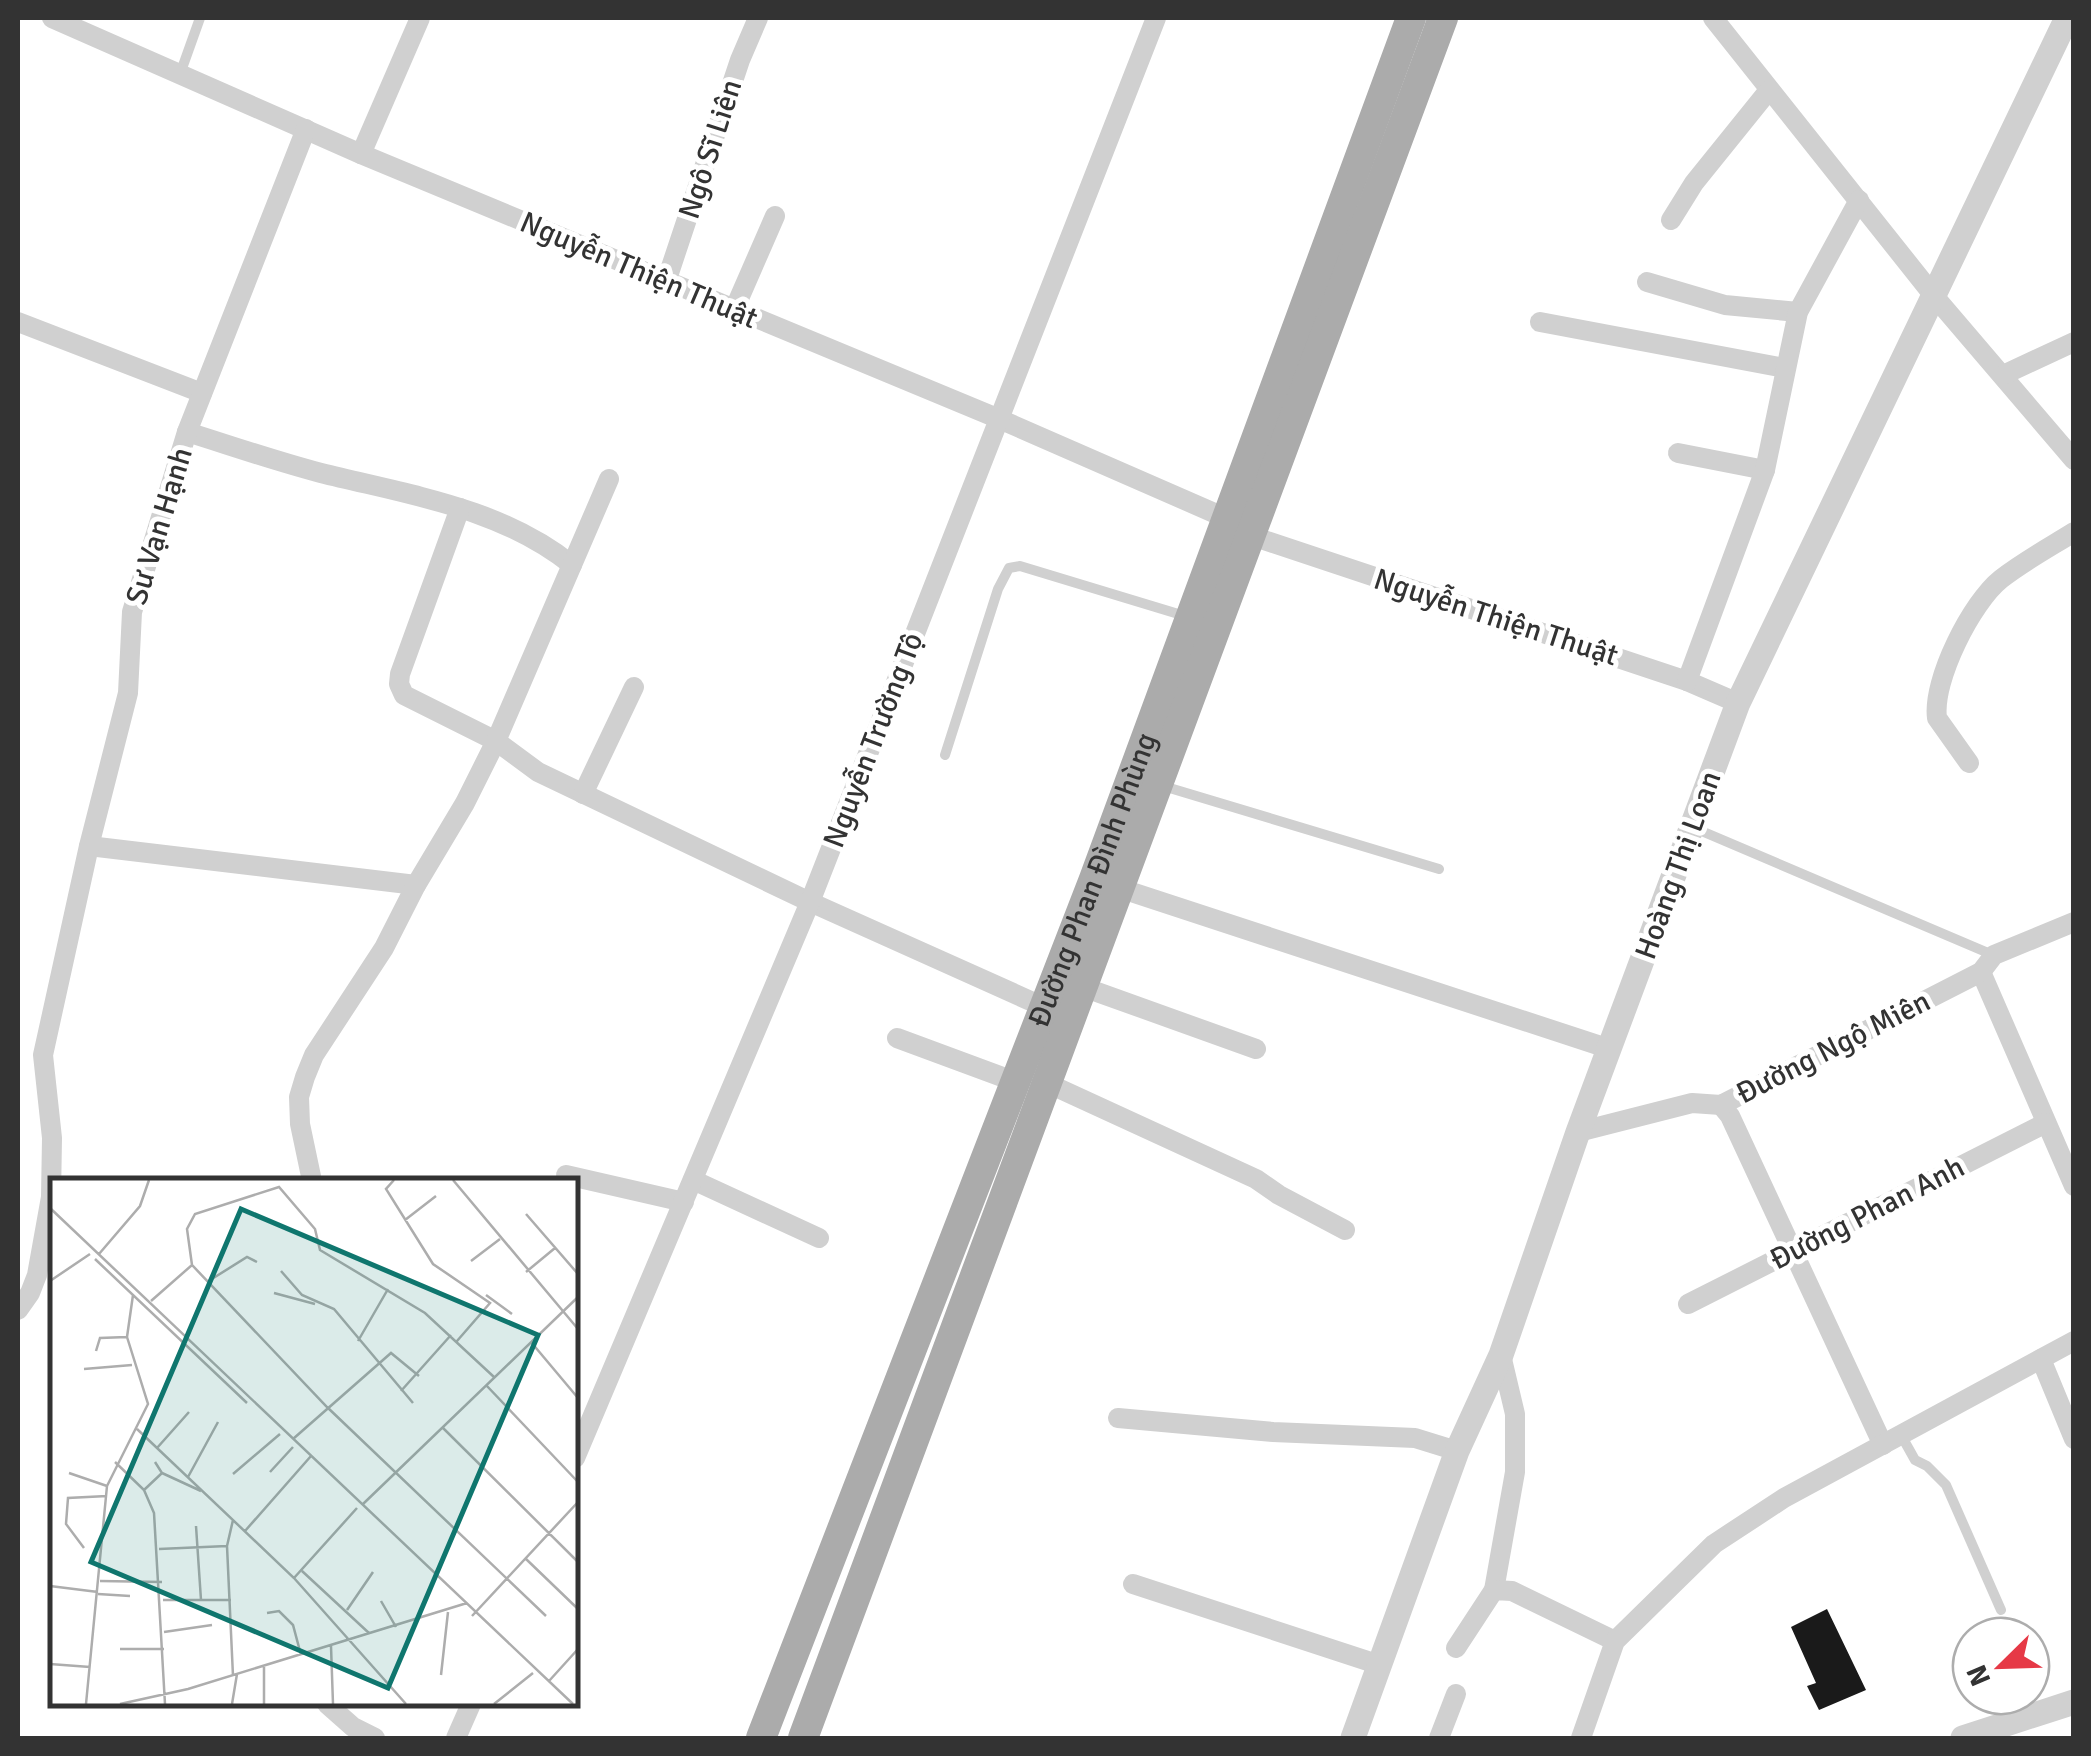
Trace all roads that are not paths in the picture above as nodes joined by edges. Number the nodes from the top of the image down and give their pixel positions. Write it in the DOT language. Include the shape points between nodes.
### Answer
graph roads {
  1 [pos="52,18"];
  2 [pos="200,18"];
  3 [pos="420,18"];
  4 [pos="758,18"];
  5 [pos="1156,18"];
  6 [pos="1412,18"];
  7 [pos="1443,18"];
  8 [pos="1713,18"];
  9 [pos="2066,18"];
  10 [pos="180,74"];
  11 [pos="1769,90"];
  12 [pos="306,129"];
  13 [pos="362,154"];
  14 [pos="1860,200"];
  15 [pos="775,216"];
  16 [pos="1671,220"];
  17 [pos="666,282"];
  18 [pos="1646,282"];
  19 [pos="1934,296"];
  20 [pos="734,310"];
  21 [pos="1798,312"];
  22 [pos="18,322"];
  23 [pos="1540,322"];
  24 [pos="2074,342"];
  25 [pos="1785,368"];
  26 [pos="2003,375"];
  27 [pos="202,393"];
  28 [pos="998,418"];
  29 [pos="187,432"];
  30 [pos="1678,453"];
  31 [pos="2074,460"];
  32 [pos="1765,470"];
  33 [pos="609,479"];
  34 [pos="460,508"];
  35 [pos="1240,528"];
  36 [pos="2074,532"];
  37 [pos="572,565"];
  38 [pos="1190,618"];
  39 [pos="1687,681"];
  40 [pos="634,687"];
  41 [pos="1738,703"];
  42 [pos="496,742"];
  43 [pos="945,755"];
  44 [pos="1970,763"];
  45 [pos="1145,778"];
  46 [pos="584,794"];
  47 [pos="1692,827"];
  48 [pos="90,846"];
  49 [pos="1440,869"];
  50 [pos="416,884"];
  51 [pos="1107,884"];
  52 [pos="810,902"];
  53 [pos="2074,922"];
  54 [pos="1988,963"];
  55 [pos="1083,987"];
  56 [pos="1044,1007"];
  57 [pos="897,1038"];
  58 [pos="1256,1049"];
  59 [pos="1610,1049"];
  60 [pos="1016,1082"];
  61 [pos="1047,1083"];
  62 [pos="1721,1105"];
  63 [pos="2046,1123"];
  64 [pos="1578,1132"];
  65 [pos="311,1171"];
  66 [pos="566,1175"];
  67 [pos="51,1178"];
  68 [pos="693,1180"];
  69 [pos="2074,1186"];
  70 [pos="684,1202"];
  71 [pos="50,1204"];
  72 [pos="1345,1230"];
  73 [pos="820,1238"];
  74 [pos="1792,1250"];
  75 [pos="1688,1304"];
  76 [pos="18,1310"];
  77 [pos="2074,1341"];
  78 [pos="1501,1356"];
  79 [pos="2041,1359"];
  80 [pos="1118,1418"];
  81 [pos="2074,1438"];
  82 [pos="1892,1440"];
  83 [pos="578,1451"];
  84 [pos="1458,1451"];
  85 [pos="1133,1584"];
  86 [pos="1494,1590"];
  87 [pos="2000,1610"];
  88 [pos="1615,1642"];
  89 [pos="1456,1648"];
  90 [pos="1380,1665"];
  91 [pos="1456,1694"];
  92 [pos="2074,1702"];
  93 [pos="329,1706"];
  94 [pos="470,1706"];
  95 [pos="375,1738"];
  96 [pos="456,1738"];
  97 [pos="762,1738"];
  98 [pos="803,1738"];
  99 [pos="1354,1738"];
  100 [pos="1440,1738"];
  101 [pos="1581,1738"];
  102 [pos="1963,1738"];
  1 -- 10 [label="street, Nguyễn Thiện Thuật"];
  2 -- 10 [label="lane"];
  3 -- 13 [label="street"];
  4 -- 17 [label="street, Ngô Sĩ Liên"];
  5 -- 28 [label="street, Nguyễn Trường Tộ"];
  6 -- 35 [label="main road, Đường Phan Đình Phùng"];
  7 -- 35 [label="main road, Đường Phan Đình Phùng"];
  8 -- 11 [label="street"];
  9 -- 19 [label="street, Hoàng Thị Loan"];
  10 -- 12 [label="street, Nguyễn Thiện Thuật"];
  11 -- 14 [label="street"];
  11 -- 16 [label="street"];
  12 -- 13 [label="street, Nguyễn Thiện Thuật"];
  12 -- 27 [label="street, Sư Vạn Hạnh"];
  13 -- 17 [label="street, Nguyễn Thiện Thuật"];
  14 -- 19 [label="street"];
  14 -- 21 [label="street"];
  15 -- 20 [label="street"];
  17 -- 20 [label="street, Nguyễn Thiện Thuật"];
  18 -- 21 [label="street" via="1726,306"];
  19 -- 26 [label="street"];
  19 -- 41 [label="street, Hoàng Thị Loan"];
  20 -- 28 [label="street, Nguyễn Thiện Thuật"];
  21 -- 25 [label="street"];
  22 -- 27 [label="street"];
  23 -- 25 [label="street"];
  24 -- 26 [label="street"];
  25 -- 32 [label="street"];
  26 -- 31 [label="street"];
  27 -- 29 [label="street, Sư Vạn Hạnh"];
  28 -- 35 [label="street, Nguyễn Thiện Thuật"];
  28 -- 52 [label="street, Nguyễn Trường Tộ"];
  29 -- 34 [label="street"];
  29 -- 48 [label="street, Sư Vạn Hạnh" via="132,612 128,693"];
  30 -- 32 [label="street"];
  32 -- 39 [label="street"];
  33 -- 37 [label="street"];
  34 -- 37 [label="street" via="512,526"];
  34 -- 42 [label="street" via="398,684 412,702"];
  35 -- 38 [label="main road, Đường Phan Đình Phùng"];
  35 -- 39 [label="street, Nguyễn Thiện Thuật"];
  35 -- 45 [label="main road, Đường Phan Đình Phùng"];
  36 -- 44 [label="street" via="2000,580 1975,610 1944,672 1936,711"];
  37 -- 42 [label="street"];
  38 -- 43 [label="lane" via="1020,566 1008,568"];
  38 -- 45 [label="main road, Đường Phan Đình Phùng"];
  39 -- 41 [label="street, Nguyễn Thiện Thuật"];
  40 -- 46 [label="street"];
  41 -- 47 [label="street, Hoàng Thị Loan"];
  42 -- 46 [label="street"];
  42 -- 50 [label="street"];
  45 -- 49 [label="lane"];
  45 -- 51 [label="main road, Đường Phan Đình Phùng"];
  46 -- 52 [label="street"];
  47 -- 54 [label="lane"];
  47 -- 59 [label="street, Hoàng Thị Loan"];
  48 -- 50 [label="street"];
  48 -- 67 [label="street, Sư Vạn Hạnh" via="43,1056"];
  50 -- 65 [label="street" via="305,1077 300,1124"];
  51 -- 55 [label="main road, Đường Phan Đình Phùng"];
  51 -- 56 [label="main road, Đường Phan Đình Phùng"];
  51 -- 59 [label="street"];
  52 -- 56 [label="street"];
  52 -- 68 [label="street, Nguyễn Trường Tộ"];
  53 -- 54 [label="street, Đường Ngộ Miên"];
  54 -- 62 [label="street, Đường Ngộ Miên"];
  54 -- 63 [label="street"];
  55 -- 58 [label="street"];
  55 -- 61 [label="main road, Đường Phan Đình Phùng"];
  56 -- 60 [label="main road, Đường Phan Đình Phùng"];
  57 -- 60 [label="street"];
  59 -- 64 [label="street, Hoàng Thị Loan"];
  60 -- 97 [label="main road, Đường Phan Đình Phùng"];
  61 -- 72 [label="street" via="1256,1179"];
  61 -- 98 [label="main road, Đường Phan Đình Phùng"];
  62 -- 64 [label="street, Đường Ngộ Miên" via="1692,1104"];
  62 -- 74 [label="street"];
  63 -- 69 [label="street"];
  63 -- 74 [label="street, Đường Phan Anh"];
  64 -- 78 [label="street, Hoàng Thị Loan"];
  66 -- 70 [label="street"];
  68 -- 70 [label="street, Nguyễn Trường Tộ"];
  68 -- 73 [label="street"];
  70 -- 83 [label="street, Nguyễn Trường Tộ"];
  71 -- 76 [label="street, Sư Vạn Hạnh" via="38,1275"];
  74 -- 75 [label="street, Đường Phan Anh"];
  74 -- 82 [label="street"];
  77 -- 79 [label="street"];
  78 -- 84 [label="street, Hoàng Thị Loan"];
  78 -- 86 [label="street" via="1515,1414 1515,1472"];
  79 -- 81 [label="street"];
  79 -- 82 [label="street"];
  80 -- 84 [label="street" via="1415,1438"];
  82 -- 87 [label="lane" via="1946,1485"];
  82 -- 88 [label="street" via="1714,1544"];
  84 -- 90 [label="street, Hoàng Thị Loan"];
  85 -- 90 [label="street"];
  86 -- 88 [label="street" via="1512,1592"];
  86 -- 89 [label="street"];
  88 -- 101 [label="street"];
  90 -- 99 [label="street, Hoàng Thị Loan"];
  91 -- 100 [label="street"];
  92 -- 102 [label="street"];
  93 -- 95 [label="street"];
  94 -- 96 [label="street"];
}
